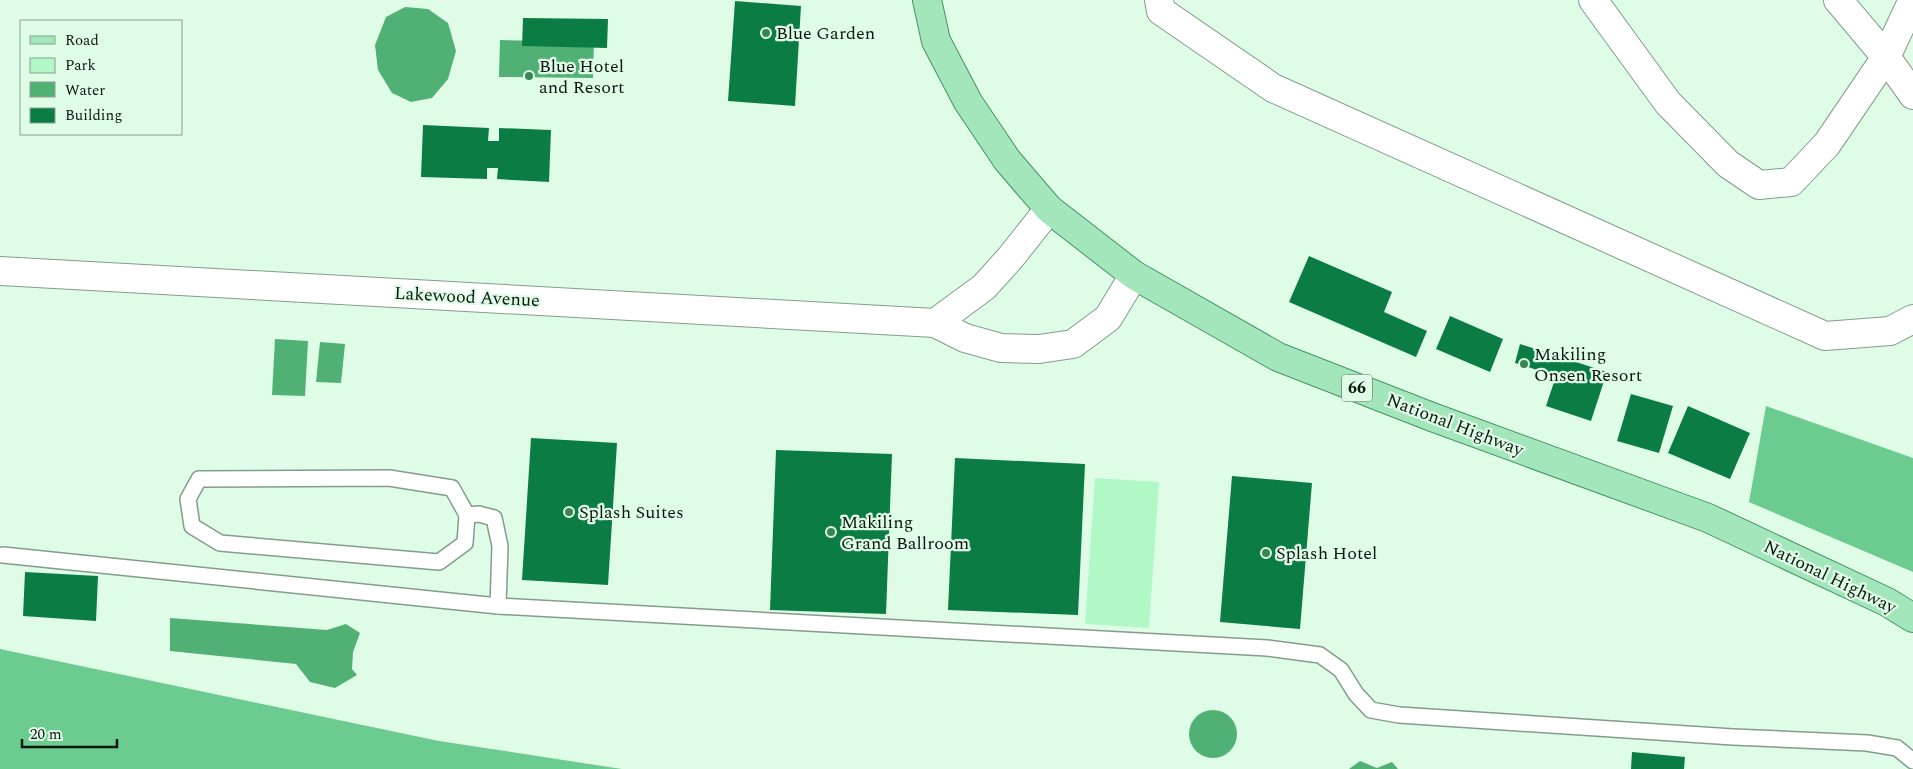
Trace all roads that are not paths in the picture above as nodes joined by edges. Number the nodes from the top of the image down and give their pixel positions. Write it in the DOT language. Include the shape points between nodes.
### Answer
graph roads {
  1 [pos="927,0"];
  2 [pos="1159,0"];
  3 [pos="1593,0"];
  4 [pos="1838,0"];
  5 [pos="1913,4"];
  6 [pos="1886,57"];
  7 [pos="1913,95"];
  8 [pos="1049,208"];
  9 [pos="0,271"];
  10 [pos="1134,275"];
  11 [pos="1913,319"];
  12 [pos="935,323"];
  13 [pos="467,515"];
  14 [pos="3,555"];
  15 [pos="498,606"];
  16 [pos="1913,618"];
  17 [pos="1908,757"];
  18 [pos="1902,769"];
  1 -- 8 [label="main road, National Highway / 66" via="936,41 968,102 1007,160"];
  2 -- 11 [label="street" via="1161,11 1273,88 1825,336 1890,331"];
  3 -- 6 [label="street" via="1668,103 1728,164 1759,185 1791,182 1827,144"];
  4 -- 6 [label="street"];
  5 -- 6 [label="street"];
  6 -- 7 [label="street"];
  8 -- 10 [label="main road, National Highway / 66"];
  8 -- 12 [label="street" via="984,287"];
  9 -- 12 [label="street, Lakewood Avenue"];
  10 -- 12 [label="street, Lakewood Avenue" via="1108,318 1072,344 1039,349 1001,348 965,338"];
  10 -- 16 [label="main road, National Highway / 66" via="1278,357 1708,518 1887,602"];
  13 -- 13 [label="lane" via="452,488 389,478 200,479 188,498 192,526 220,543 439,562 465,543"];
  13 -- 15 [label="lane" via="494,518 500,546"];
  14 -- 15 [label="lane"];
  15 -- 17 [label="lane" via="1266,648 1320,656 1341,670 1371,710 1399,715 1867,743 1897,748"];
  17 -- 18 [label="lane"];
}
